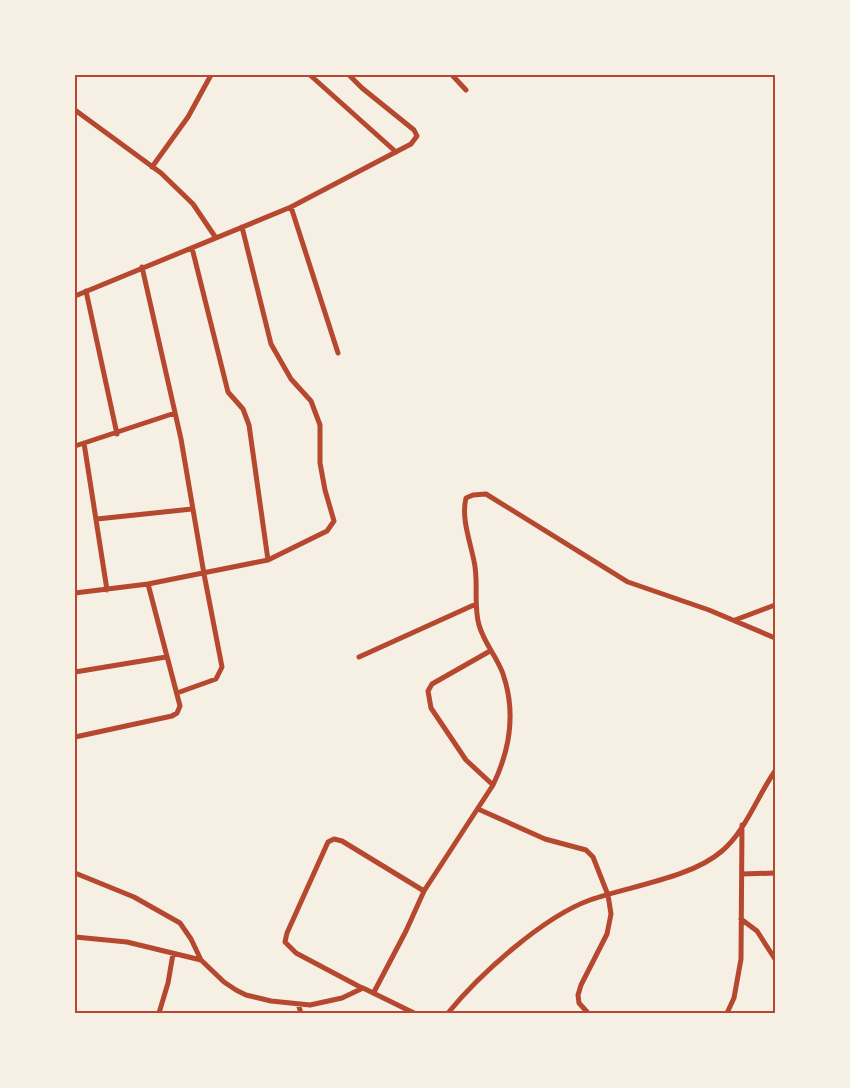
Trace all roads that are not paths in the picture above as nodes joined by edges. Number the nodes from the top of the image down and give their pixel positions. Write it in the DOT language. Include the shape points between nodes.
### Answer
graph roads {
  1 [pos="211,75"];
  2 [pos="310,75"];
  3 [pos="349,75"];
  4 [pos="452,75"];
  5 [pos="466,90"];
  6 [pos="75,110"];
  7 [pos="396,152"];
  8 [pos="152,166"];
  9 [pos="291,207"];
  10 [pos="242,226"];
  11 [pos="216,238"];
  12 [pos="192,248"];
  13 [pos="142,267"];
  14 [pos="86,291"];
  15 [pos="75,296"];
  16 [pos="338,353"];
  17 [pos="175,413"];
  18 [pos="117,434"];
  19 [pos="84,444"];
  20 [pos="75,446"];
  21 [pos="192,509"];
  22 [pos="97,519"];
  23 [pos="268,560"];
  24 [pos="204,574"];
  25 [pos="148,584"];
  26 [pos="107,590"];
  27 [pos="75,593"];
  28 [pos="476,604"];
  29 [pos="775,605"];
  30 [pos="735,620"];
  31 [pos="775,638"];
  32 [pos="490,651"];
  33 [pos="166,657"];
  34 [pos="358,657"];
  35 [pos="75,672"];
  36 [pos="177,693"];
  37 [pos="75,737"];
  38 [pos="775,771"];
  39 [pos="493,785"];
  40 [pos="478,809"];
  41 [pos="742,824"];
  42 [pos="75,873"];
  43 [pos="775,873"];
  44 [pos="742,874"];
  45 [pos="424,891"];
  46 [pos="608,895"];
  47 [pos="741,919"];
  48 [pos="75,937"];
  49 [pos="173,954"];
  50 [pos="775,959"];
  51 [pos="201,960"];
  52 [pos="363,988"];
  53 [pos="374,992"];
  54 [pos="298,1004"];
  55 [pos="159,1013"];
  56 [pos="301,1013"];
  57 [pos="414,1013"];
  58 [pos="448,1013"];
  59 [pos="588,1013"];
  60 [pos="727,1013"];
  1 -- 8 [label="street" via="188,117"];
  2 -- 7 [label="street"];
  3 -- 7 [label="street" via="414,130 415,140"];
  4 -- 5 [label="street"];
  6 -- 8 [label="street"];
  7 -- 9 [label="street"];
  8 -- 11 [label="street" via="193,204"];
  9 -- 10 [label="street"];
  9 -- 16 [label="street"];
  10 -- 11 [label="street"];
  10 -- 23 [label="street" via="271,344 291,379 310,401 320,425 320,463 334,521 327,531"];
  11 -- 12 [label="street"];
  12 -- 13 [label="street"];
  12 -- 23 [label="street" via="228,392 243,409 249,425"];
  13 -- 14 [label="street"];
  13 -- 17 [label="street"];
  14 -- 15 [label="street"];
  14 -- 18 [label="street"];
  17 -- 18 [label="street"];
  17 -- 21 [label="street"];
  18 -- 19 [label="street"];
  19 -- 20 [label="street"];
  19 -- 22 [label="street"];
  21 -- 22 [label="street"];
  21 -- 24 [label="street"];
  22 -- 26 [label="street"];
  23 -- 24 [label="street"];
  24 -- 25 [label="street"];
  24 -- 36 [label="street" via="222,667 216,679"];
  25 -- 26 [label="street"];
  25 -- 33 [label="street"];
  26 -- 27 [label="street"];
  28 -- 30 [label="street" via="477,577 464,506 466,498 486,494 621,578"];
  28 -- 32 [label="street"];
  28 -- 34 [label="street"];
  29 -- 30 [label="street"];
  30 -- 31 [label="street"];
  32 -- 39 [label="street" via="503,673 510,719 507,753"];
  32 -- 39 [label="street" via="432,684 428,692 431,708 466,760"];
  33 -- 35 [label="street"];
  33 -- 36 [label="street"];
  36 -- 37 [label="street" via="180,706 172,716"];
  38 -- 41 [label="street"];
  39 -- 40 [label="street"];
  40 -- 45 [label="street"];
  40 -- 46 [label="street" via="545,839 586,850"];
  41 -- 44 [label="street"];
  41 -- 46 [label="street" via="723,851 696,867"];
  42 -- 51 [label="street" via="134,897 180,923"];
  43 -- 44 [label="street"];
  44 -- 47 [label="street"];
  45 -- 52 [label="street" via="342,841 328,842 285,942 296,953"];
  45 -- 53 [label="street"];
  46 -- 58 [label="street" via="588,901 538,930 495,965"];
  46 -- 59 [label="street" via="610,923 578,995 579,1003"];
  47 -- 50 [label="street" via="757,931"];
  47 -- 60 [label="street" via="739,976"];
  48 -- 49 [label="street" via="127,942"];
  49 -- 51 [label="street"];
  49 -- 55 [label="street"];
  51 -- 54 [label="street" via="224,982 246,995"];
  52 -- 53 [label="street"];
  52 -- 54 [label="street" via="342,998"];
  53 -- 57 [label="street"];
  54 -- 56 [label="street"];
}
